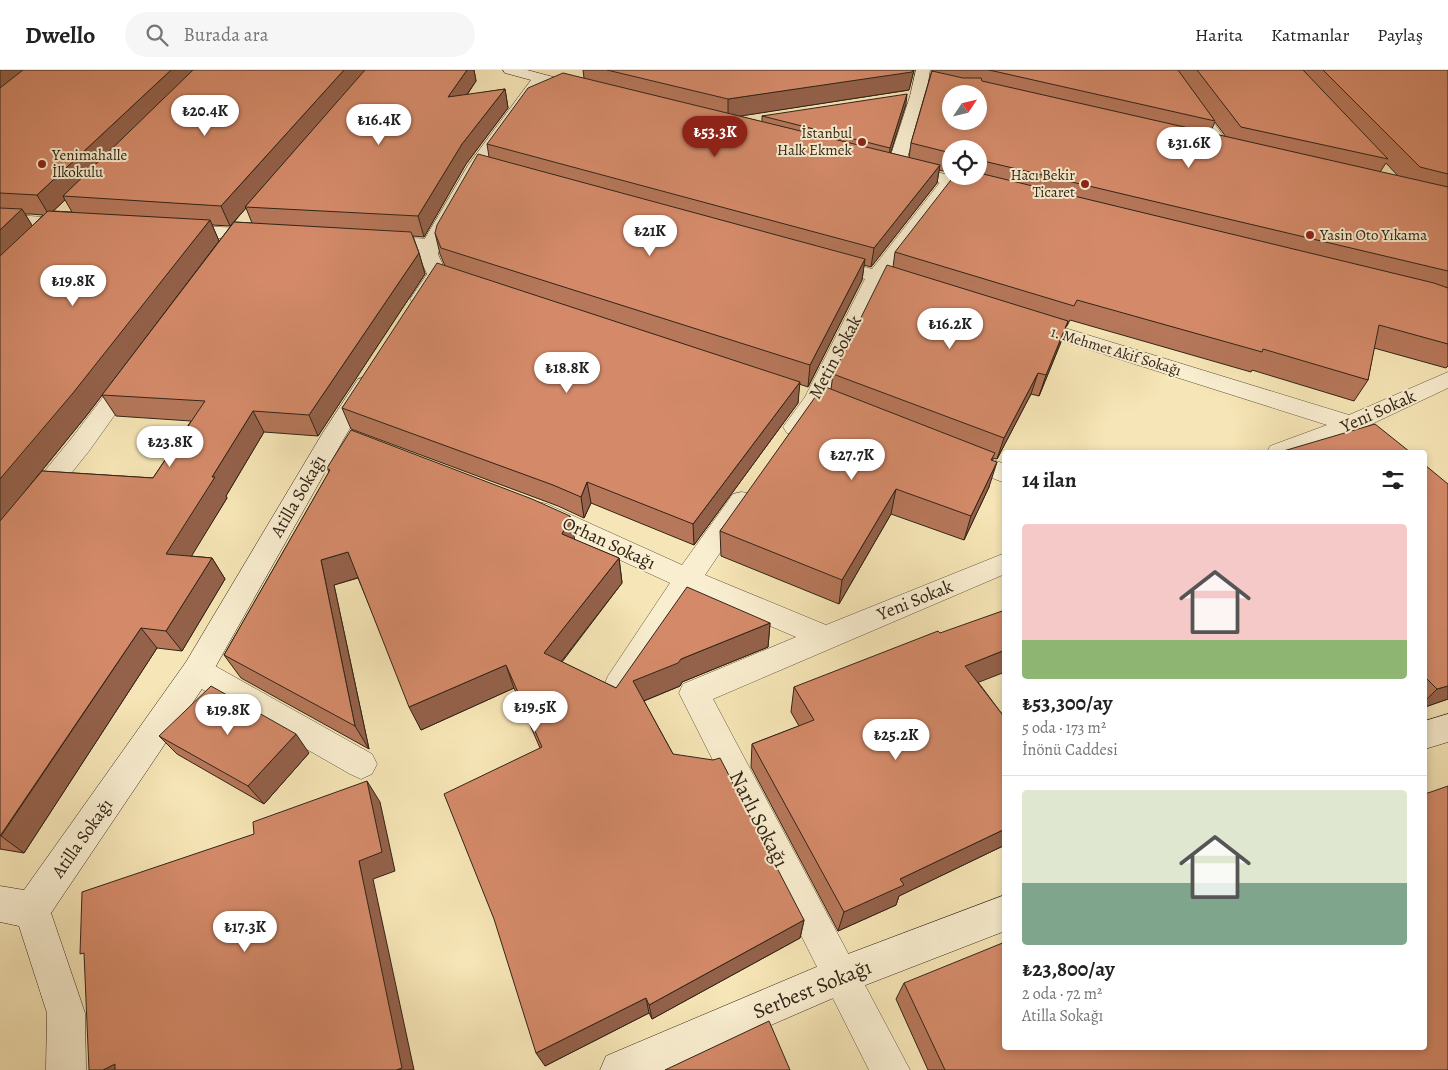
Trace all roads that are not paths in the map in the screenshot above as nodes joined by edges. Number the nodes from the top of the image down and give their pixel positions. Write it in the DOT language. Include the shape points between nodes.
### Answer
graph roads {
  1 [pos="510,70"];
  2 [pos="1168,70"];
  3 [pos="540,78"];
  4 [pos="920,82"];
  5 [pos="940,84"];
  6 [pos="568,85"];
  7 [pos="899,99"];
  8 [pos="1206,147"];
  9 [pos="1226,151"];
  10 [pos="1245,156"];
  11 [pos="877,163"];
  12 [pos="896,167"];
  13 [pos="942,178"];
  14 [pos="947,185"];
  15 [pos="971,185"];
  16 [pos="1007,194"];
  17 [pos="69,210"];
  18 [pos="255,212"];
  19 [pos="0,220"];
  20 [pos="55,224"];
  21 [pos="93,226"];
  22 [pos="160,230"];
  23 [pos="275,236"];
  24 [pos="41,237"];
  25 [pos="363,241"];
  26 [pos="231,242"];
  27 [pos="431,244"];
  28 [pos="810,257"];
  29 [pos="877,276"];
  30 [pos="934,294"];
  31 [pos="411,314"];
  32 [pos="1010,318"];
  33 [pos="144,359"];
  34 [pos="375,370"];
  35 [pos="1448,380"];
  36 [pos="1351,424"];
  37 [pos="782,446"];
  38 [pos="942,449"];
  39 [pos="1284,450"];
  40 [pos="1002,473"];
  41 [pos="754,485"];
  42 [pos="520,504"];
  43 [pos="0,544"];
  44 [pos="1002,564"];
  45 [pos="687,579"];
  46 [pos="825,637"];
  47 [pos="197,671"];
  48 [pos="619,685"];
  49 [pos="1448,728"];
  50 [pos="1427,734"];
  51 [pos="361,764"];
  52 [pos="16,907"];
  53 [pos="1002,914"];
  54 [pos="840,976"];
  55 [pos="66,1070"];
  56 [pos="620,1070"];
  57 [pos="890,1070"];
  1 -- 3 [label="street"];
  2 -- 9 [label="street"];
  3 -- 6 [label="street"];
  3 -- 27 [label="street" via="487,167"];
  4 -- 5 [label="street"];
  4 -- 7 [label="street"];
  4 -- 12 [label="street"];
  8 -- 9 [label="street"];
  9 -- 10 [label="street"];
  11 -- 12 [label="street"];
  12 -- 13 [label="street"];
  14 -- 29 [label="street, Metin Sokak"];
  15 -- 16 [label="street"];
  17 -- 20 [label="street"];
  18 -- 26 [label="street"];
  19 -- 20 [label="street"];
  20 -- 21 [label="street"];
  20 -- 24 [label="street"];
  22 -- 26 [label="street"];
  23 -- 26 [label="street"];
  25 -- 27 [label="street"];
  27 -- 31 [label="street" via="428,254 446,277"];
  28 -- 29 [label="street"];
  29 -- 30 [label="street"];
  29 -- 37 [label="street, Metin Sokak" via="815,399"];
  32 -- 36 [label="street, 1. Mehmet Akif Sokağı"];
  33 -- 43 [label="street"];
  34 -- 47 [label="street, Atilla Sokağı" via="343,438"];
  35 -- 36 [label="street, Yeni Sokak"];
  36 -- 39 [label="street, Yeni Sokak"];
  38 -- 40 [label="street"];
  41 -- 45 [label="street"];
  42 -- 45 [label="street, Orhan Sokağı"];
  44 -- 46 [label="street, Yeni Sokak"];
  45 -- 46 [label="street, Orhan Sokağı"];
  45 -- 48 [label="street"];
  46 -- 54 [label="street, Narlı Sokağı" via="694,693"];
  47 -- 51 [label="street"];
  47 -- 52 [label="street, Atilla Sokağı"];
  49 -- 50 [label="street"];
  52 -- 55 [label="street" via="66,1013"];
  53 -- 54 [label="street, Serbest Sokağı"];
  54 -- 56 [label="street, Serbest Sokağı"];
  54 -- 57 [label="street, Narlı Sokağı"];
}
